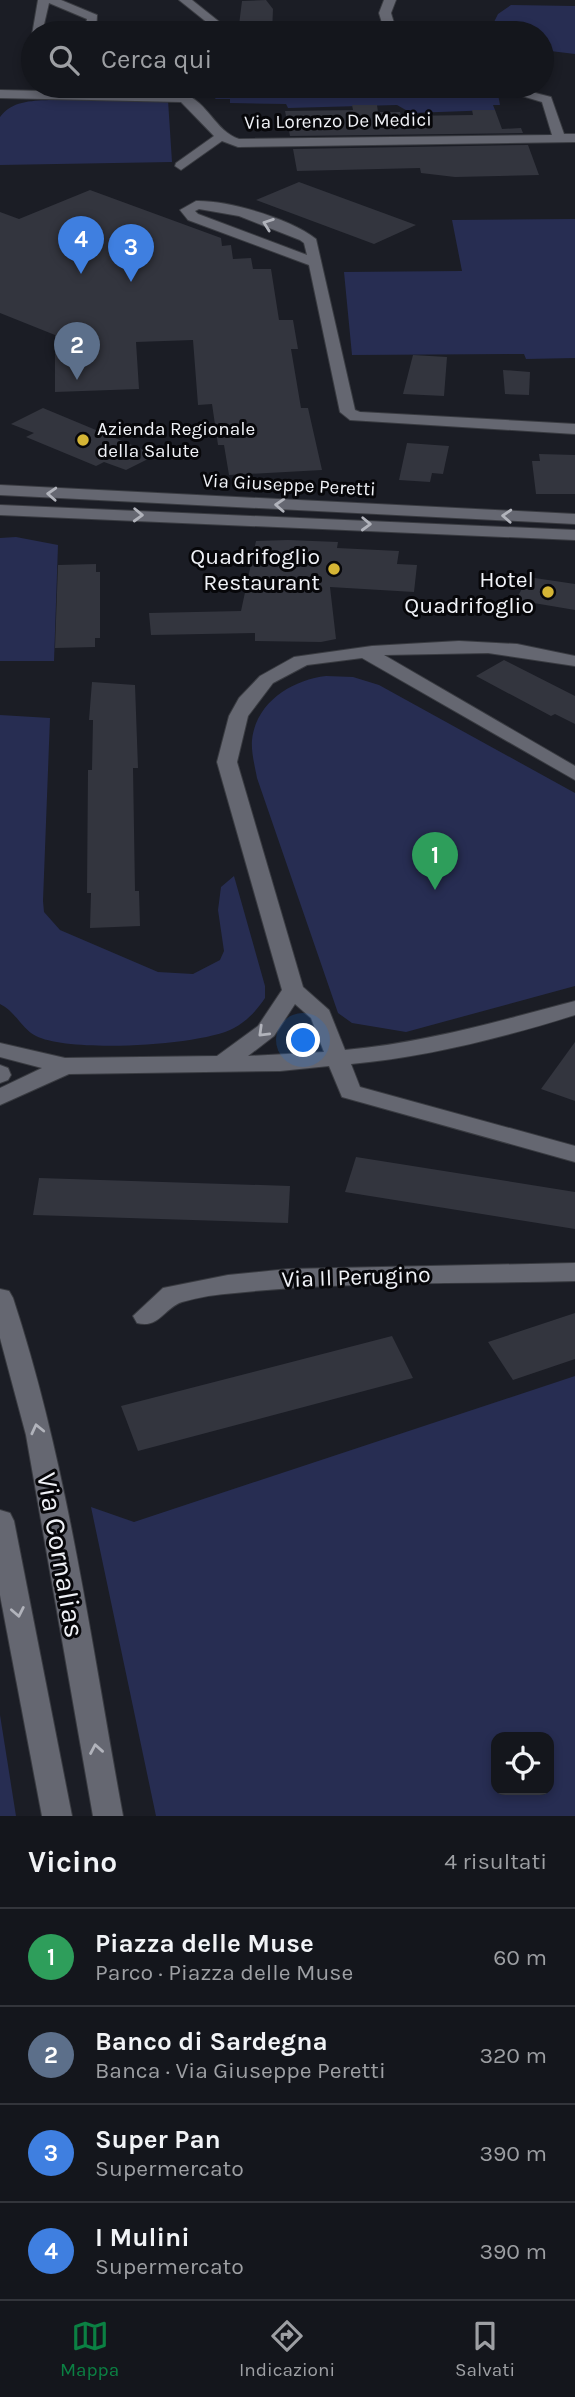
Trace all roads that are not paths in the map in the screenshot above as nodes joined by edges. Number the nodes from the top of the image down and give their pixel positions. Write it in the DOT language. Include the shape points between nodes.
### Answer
graph roads {
  1 [pos="44,0"];
  2 [pos="51,0"];
  3 [pos="185,0"];
  4 [pos="390,0"];
  5 [pos="39,21"];
  6 [pos="92,21"];
  7 [pos="212,21"];
  8 [pos="387,21"];
  9 [pos="0,94"];
  10 [pos="21,95"];
  11 [pos="21,98"];
  12 [pos="184,98"];
  13 [pos="540,98"];
  14 [pos="0,102"];
  15 [pos="219,137"];
  16 [pos="559,138"];
  17 [pos="575,138"];
  18 [pos="181,166"];
  19 [pos="315,263"];
  20 [pos="575,429"];
  21 [pos="0,490"];
  22 [pos="21,509"];
  23 [pos="0,510"];
  24 [pos="575,519"];
  25 [pos="0,522"];
  26 [pos="575,534"];
  27 [pos="365,652"];
  28 [pos="575,660"];
  29 [pos="575,774"];
  30 [pos="293,990"];
  31 [pos="575,1008"];
  32 [pos="0,1051"];
  33 [pos="337,1059"];
  34 [pos="222,1064"];
  35 [pos="65,1066"];
  36 [pos="0,1097"];
  37 [pos="575,1154"];
  38 [pos="575,1272"];
  39 [pos="0,1298"];
  40 [pos="146,1316"];
  41 [pos="0,1521"];
  42 [pos="57,1816"];
  43 [pos="108,1816"];
  1 -- 5 [label="street"];
  2 -- 6 [label="street" via="93,17"];
  3 -- 7 [label="street"];
  4 -- 8 [label="street"];
  9 -- 10 [label="street, Via Lorenzo De Medici"];
  11 -- 14 [label="street, Via Lorenzo De Medici"];
  12 -- 15 [label="street, Via Lorenzo De Medici"];
  13 -- 16 [label="street" via="547,100"];
  15 -- 16 [label="street, Via Lorenzo De Medici" via="238,143"];
  15 -- 18 [label="street"];
  16 -- 17 [label="street, Via Lorenzo De Medici"];
  19 -- 19 [label="street, one-way" via="311,242 305,237 212,204 187,210 194,217"];
  19 -- 20 [label="street" via="348,411 356,417"];
  24 -- 21 [label="street, Via Giuseppe Peretti, one-way"];
  22 -- 23 [label="street, Via Giuseppe Peretti"];
  22 -- 25 [label="street"];
  22 -- 26 [label="street, Via Giuseppe Peretti, one-way"];
  27 -- 28 [label="street" via="451,644 502,646"];
  27 -- 29 [label="street"];
  27 -- 30 [label="street" via="296,663 262,685 240,709 229,736 227,762"];
  30 -- 33 [label="street" via="321,1015"];
  30 -- 34 [label="street, one-way" via="266,1031"];
  31 -- 33 [label="street" via="452,1041"];
  32 -- 35 [label="street"];
  33 -- 34 [label="street"];
  33 -- 37 [label="street" via="350,1092"];
  34 -- 35 [label="street"];
  35 -- 36 [label="street"];
  38 -- 40 [label="street, Via Il Perugino" via="288,1278 228,1284 172,1294"];
  43 -- 39 [label="street, Via Cornalias, one-way" via="38,1435"];
  41 -- 42 [label="street, one-way"];
}
